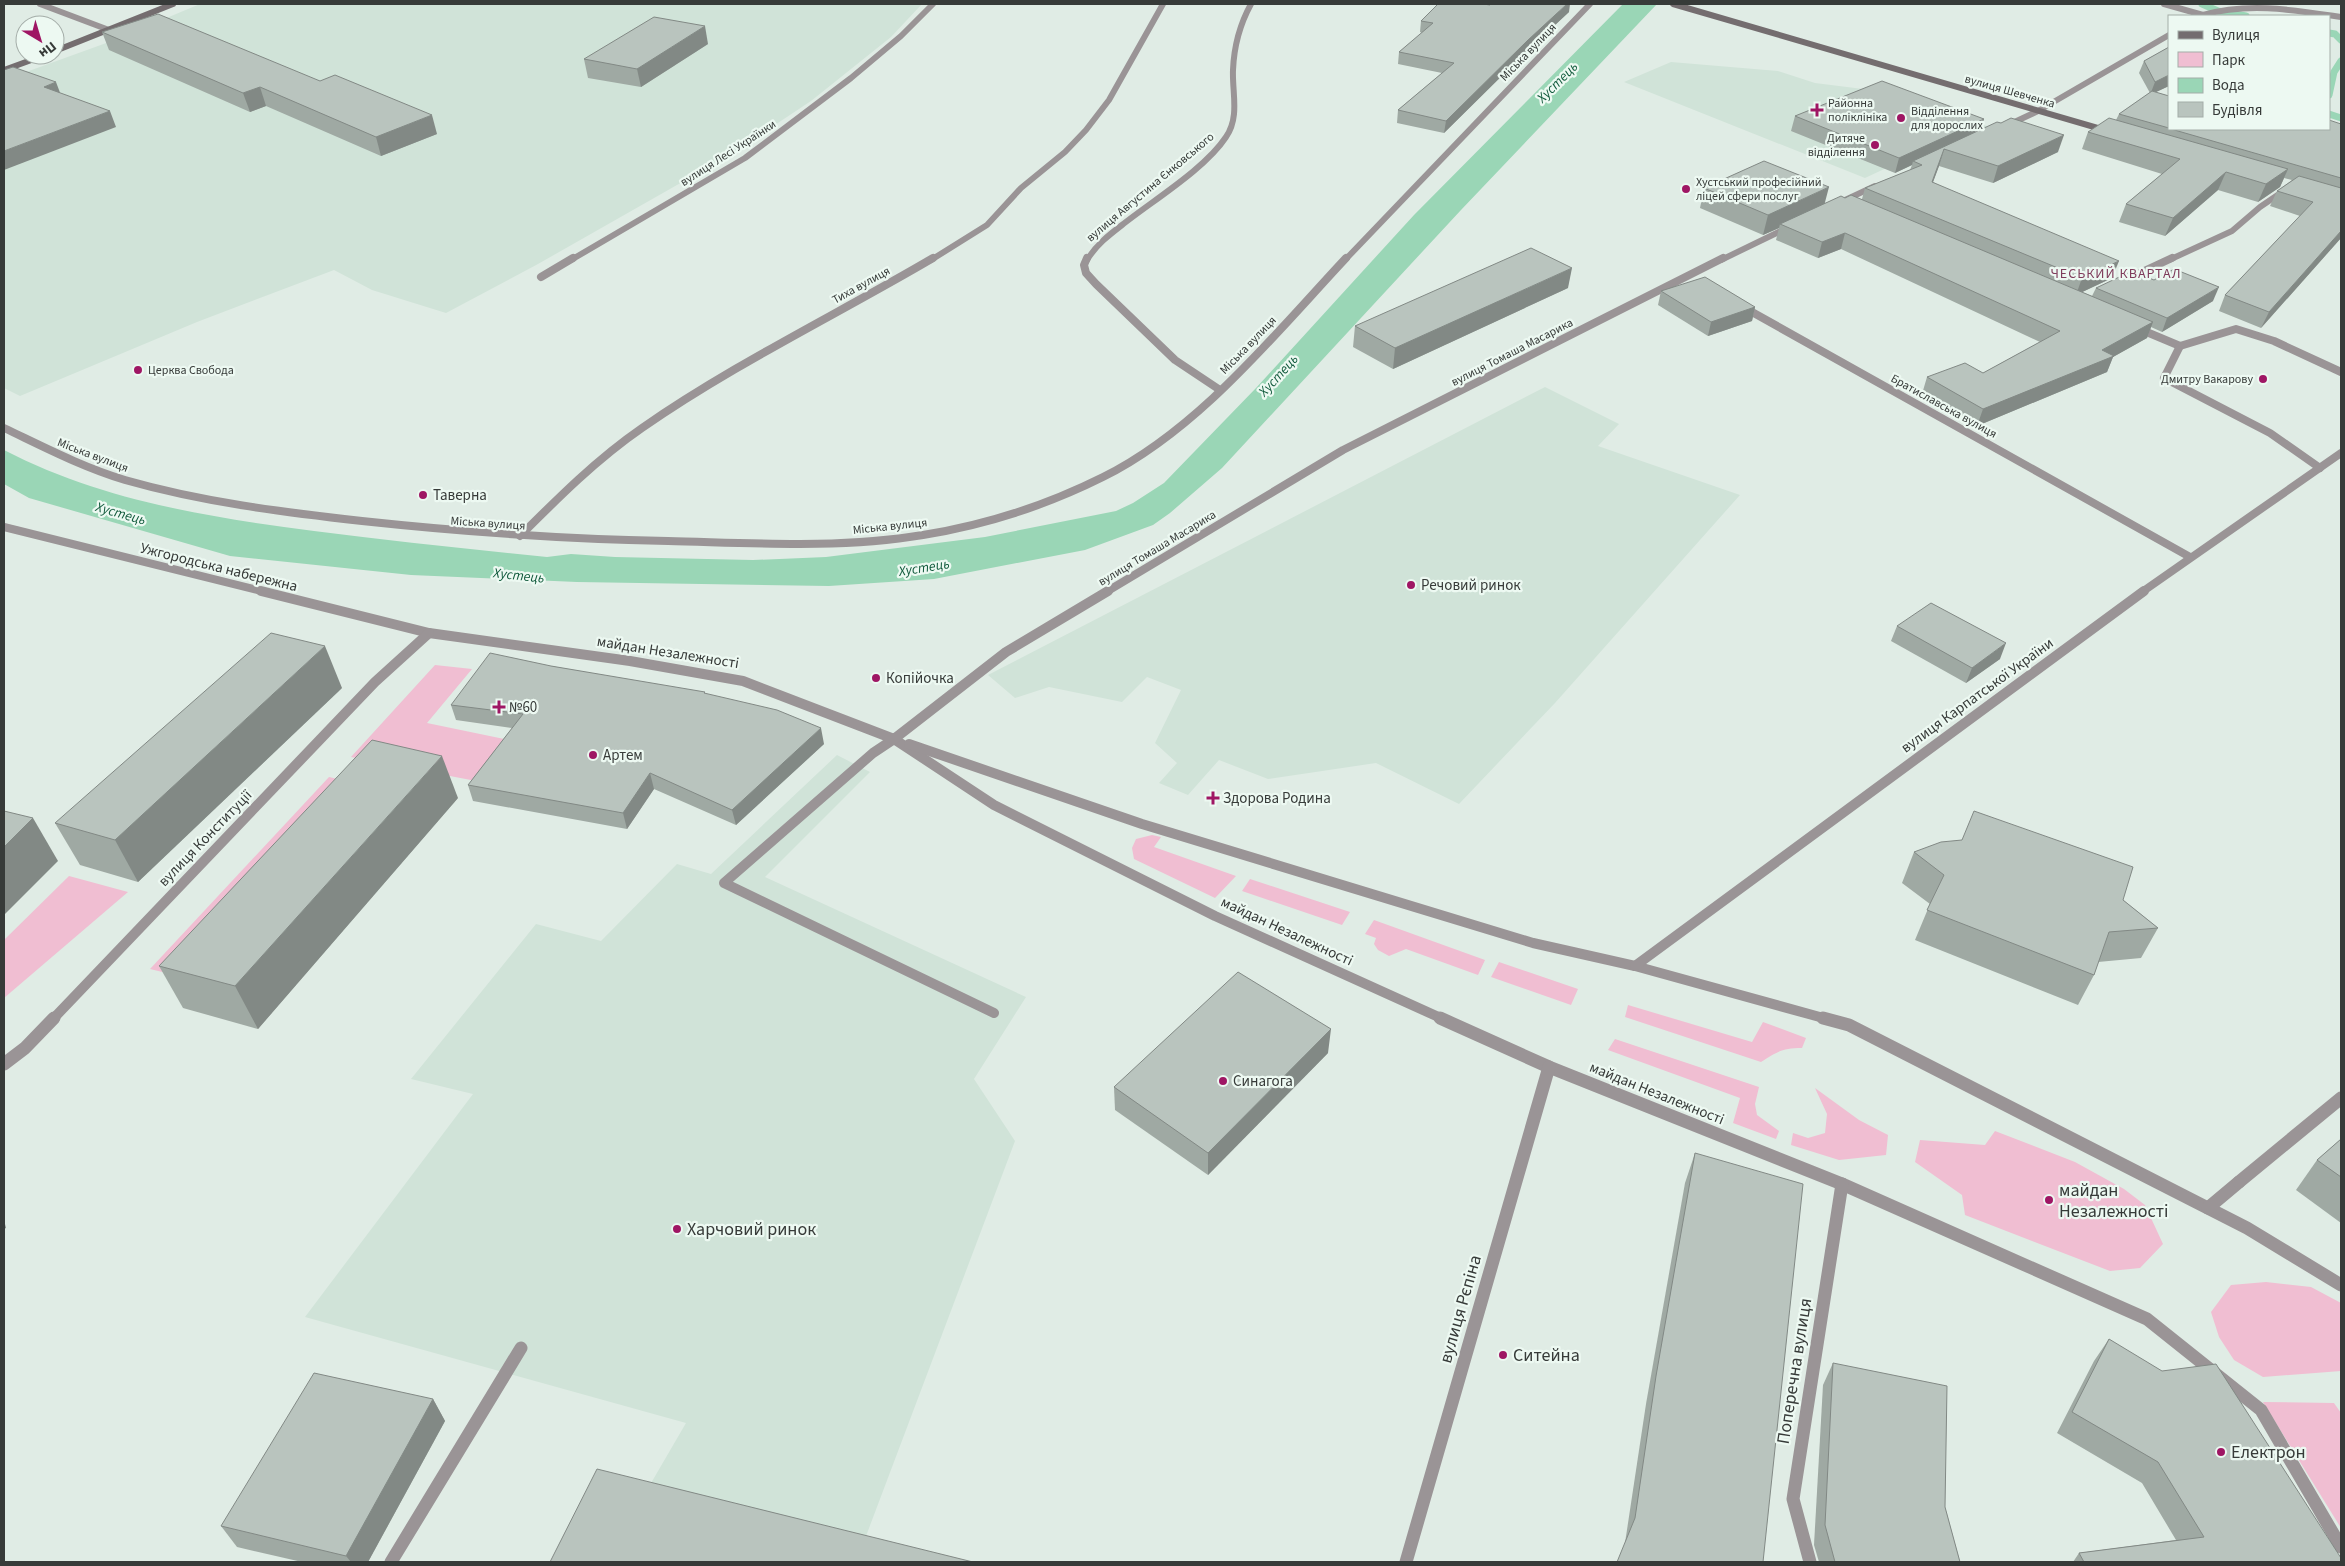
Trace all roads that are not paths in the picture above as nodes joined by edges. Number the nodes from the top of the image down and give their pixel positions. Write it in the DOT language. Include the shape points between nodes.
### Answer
graph roads {
  1 [pos="40,4"];
  2 [pos="173,4"];
  3 [pos="933,4"];
  4 [pos="1163,4"];
  5 [pos="1251,4"];
  6 [pos="1590,4"];
  7 [pos="1673,4"];
  8 [pos="2164,4"];
  9 [pos="2199,15"];
  10 [pos="2204,15"];
  11 [pos="2328,15"];
  12 [pos="109,30"];
  13 [pos="2168,36"];
  14 [pos="65,47"];
  15 [pos="18,65"];
  16 [pos="4,70"];
  17 [pos="2038,111"];
  18 [pos="1998,130"];
  19 [pos="2113,133"];
  20 [pos="1884,182"];
  21 [pos="2282,183"];
  22 [pos="2292,185"];
  23 [pos="1840,202"];
  24 [pos="1832,206"];
  25 [pos="1850,206"];
  26 [pos="1798,223"];
  27 [pos="1687,276"];
  28 [pos="541,278"];
  29 [pos="1696,281"];
  30 [pos="2119,282"];
  31 [pos="1739,305"];
  32 [pos="2128,324"];
  33 [pos="2180,346"];
  34 [pos="2341,372"];
  35 [pos="1220,390"];
  36 [pos="4,428"];
  37 [pos="2341,453"];
  38 [pos="2320,468"];
  39 [pos="4,527"];
  40 [pos="520,536"];
  41 [pos="2190,557"];
  42 [pos="429,633"];
  43 [pos="894,739"];
  44 [pos="1635,966"];
  45 [pos="994,1013"];
  46 [pos="4,1064"];
  47 [pos="1549,1066"];
  48 [pos="2341,1098"];
  49 [pos="1842,1184"];
  50 [pos="2208,1208"];
  51 [pos="2341,1285"];
  52 [pos="522,1348"];
  53 [pos="2341,1548"];
  54 [pos="391,1562"];
  55 [pos="1406,1562"];
  56 [pos="1810,1562"];
  1 -- 12 [label="street"];
  2 -- 12 [label="main road"];
  3 -- 28 [label="street, вулиця Лесі Українки" via="851,78 745,158"];
  4 -- 40 [label="street, Тиха вулиця" via="1109,100 1086,130 1021,188 987,225 662,414 597,463"];
  5 -- 35 [label="street, вулиця Августина Єнковського" via="1243,18 1233,67 1231,129 1206,156 1097,245 1084,265 1086,273 1096,284 1175,360"];
  6 -- 35 [label="street, Міська вулиця"];
  7 -- 17 [label="main road, вулиця Шевченка"];
  8 -- 9 [label="street"];
  10 -- 11 [label="street" via="2233,9 2288,9"];
  12 -- 14 [label="main road"];
  13 -- 17 [label="street"];
  15 -- 16 [label="main road"];
  17 -- 18 [label="street"];
  17 -- 19 [label="main road, вулиця Шевченка"];
  20 -- 23 [label="street"];
  21 -- 22 [label="main road"];
  22 -- 30 [label="street" via="2232,231"];
  23 -- 24 [label="street"];
  23 -- 25 [label="street"];
  26 -- 27 [label="street, вулиця Томаша Масарика"];
  27 -- 29 [label="street"];
  27 -- 43 [label="street, вулиця Томаша Масарика" via="1343,450 1006,652"];
  31 -- 41 [label="street, Братиславська вулиця"];
  32 -- 33 [label="street"];
  33 -- 34 [label="street" via="2236,330 2274,342"];
  33 -- 38 [label="street" via="2164,378 2270,433"];
  35 -- 40 [label="street, Міська вулиця" via="1199,411 1122,468 1033,508 957,528 874,541 818,544"];
  36 -- 40 [label="street, Міська вулиця" via="90,468 214,500 315,516"];
  37 -- 38 [label="street, вулиця Карпатської України"];
  38 -- 41 [label="street, вулиця Карпатської України"];
  39 -- 42 [label="street, Ужгородська набережна"];
  41 -- 44 [label="street, вулиця Карпатської України"];
  42 -- 43 [label="street, майдан Незалежності" via="744,680"];
  42 -- 46 [label="street, вулиця Конституції" via="368,689 25,1048"];
  43 -- 44 [label="street, майдан Незалежності" via="1161,830 1532,943"];
  43 -- 45 [label="street, вулиця Томаша Масарика" via="873,753 724,883"];
  43 -- 47 [label="street, майдан Незалежності" via="994,805 1197,908"];
  44 -- 50 [label="street, майдан Незалежності" via="1849,1025"];
  47 -- 49 [label="street, майдан Незалежності"];
  47 -- 55 [label="street, вулиця Рєпіна"];
  48 -- 50 [label="street"];
  49 -- 53 [label="street, майдан Незалежності" via="2147,1319 2261,1410"];
  49 -- 56 [label="street, Поперечна вулиця" via="1793,1499"];
  50 -- 51 [label="street, майдан Незалежності"];
  52 -- 54 [label="street"];
}
